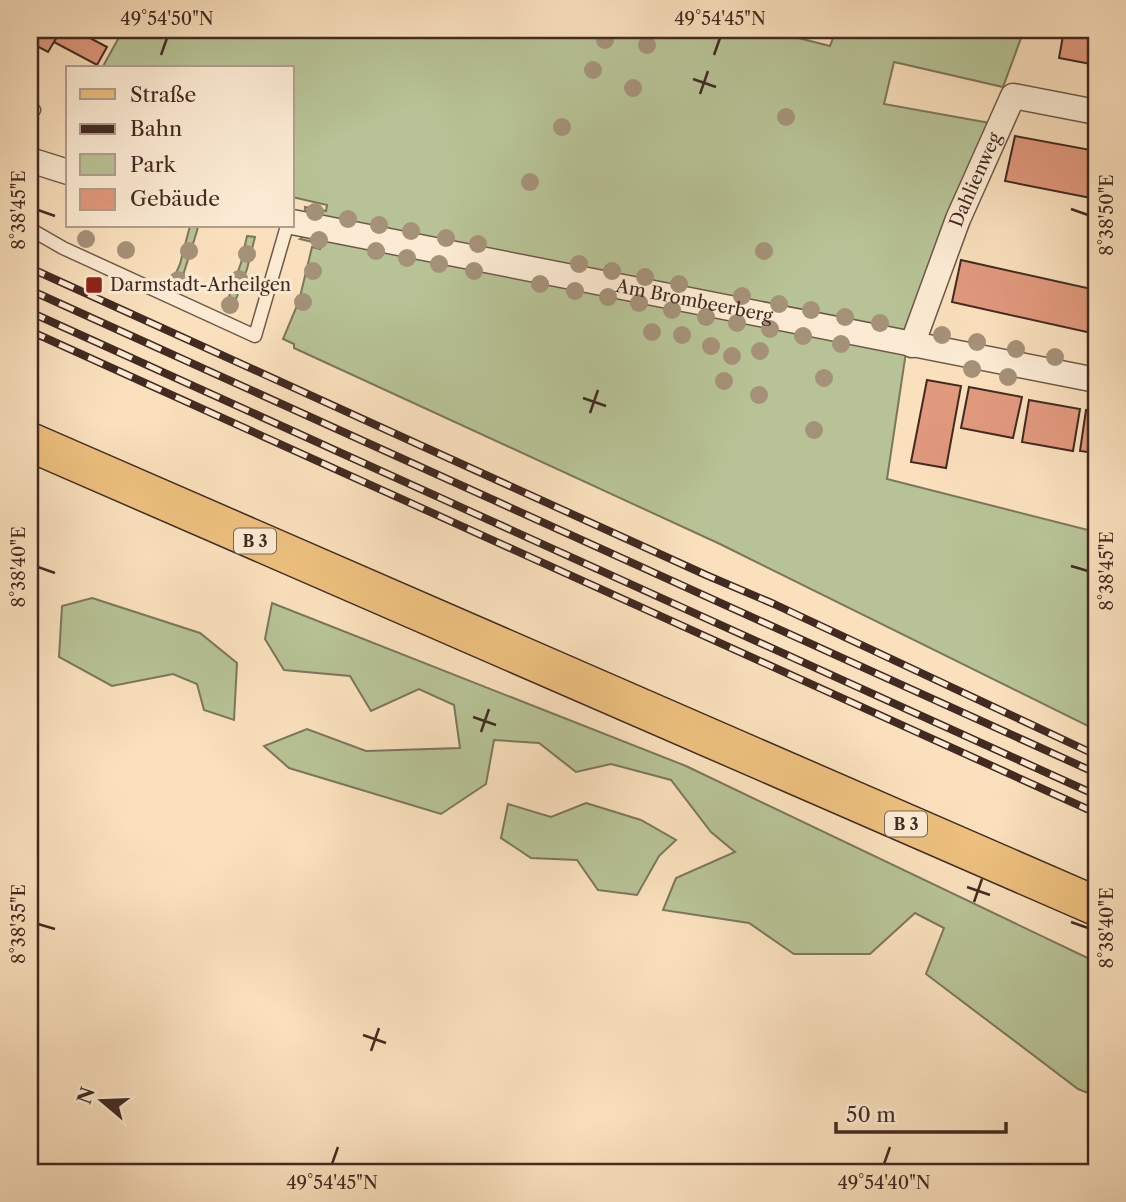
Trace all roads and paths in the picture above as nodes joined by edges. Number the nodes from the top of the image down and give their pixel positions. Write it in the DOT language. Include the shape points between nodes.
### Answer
graph roads {
  1 [pos="1096,112"];
  2 [pos="30,160"];
  3 [pos="66,172"];
  4 [pos="294,222"];
  5 [pos="286,228"];
  6 [pos="30,229"];
  7 [pos="912,345"];
  8 [pos="1096,380"];
  9 [pos="30,442"];
  10 [pos="1096,906"];
  1 -- 7 [label="street, Dahlienweg" via="1013,96 958,219"];
  2 -- 3 [label="street"];
  4 -- 7 [label="street, Am Brombeerberg"];
  5 -- 6 [label="lane" via="255,336"];
  7 -- 8 [label="street, Am Brombeerberg"];
  9 -- 10 [label="main road, B 3"];
}
